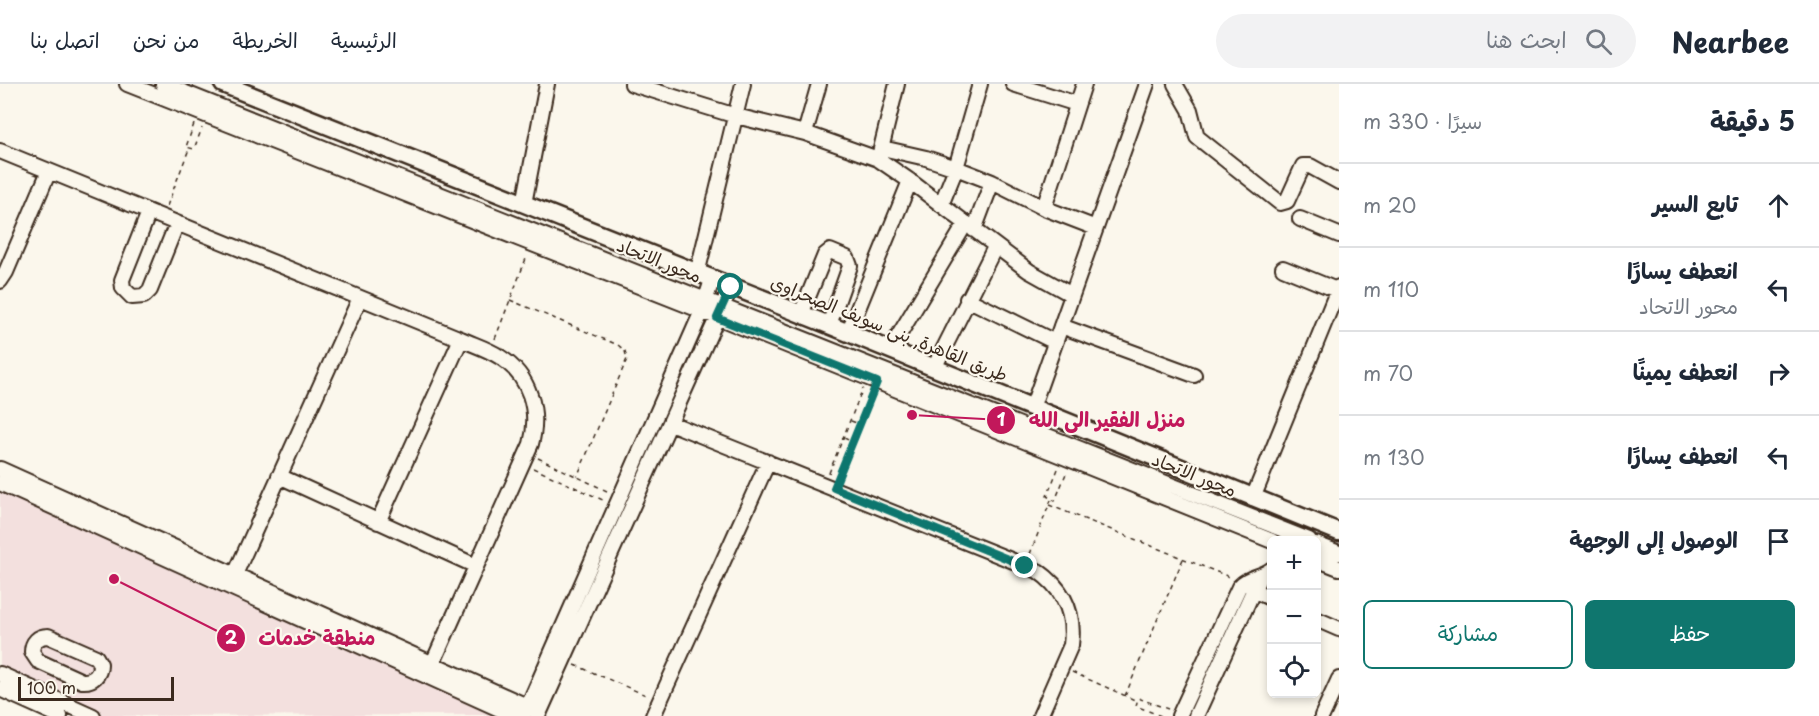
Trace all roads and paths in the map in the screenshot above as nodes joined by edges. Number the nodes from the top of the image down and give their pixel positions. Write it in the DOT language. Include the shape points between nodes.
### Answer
graph roads {
  1 [pos="127,84"];
  2 [pos="163,84"];
  3 [pos="546,84"];
  4 [pos="632,84"];
  5 [pos="743,84"];
  6 [pos="819,84"];
  7 [pos="897,84"];
  8 [pos="980,84"];
  9 [pos="1013,84"];
  10 [pos="1084,84"];
  11 [pos="1147,84"];
  12 [pos="1174,84"];
  13 [pos="229,85"];
  14 [pos="1077,104"];
  15 [pos="202,114"];
  16 [pos="736,116"];
  17 [pos="805,133"];
  18 [pos="189,148"];
  19 [pos="0,151"];
  20 [pos="880,154"];
  21 [pos="956,168"];
  22 [pos="49,171"];
  23 [pos="909,181"];
  24 [pos="992,182"];
  25 [pos="1339,182"];
  26 [pos="524,204"];
  27 [pos="941,205"];
  28 [pos="1044,208"];
  29 [pos="148,212"];
  30 [pos="162,217"];
  31 [pos="1300,219"];
  32 [pos="177,223"];
  33 [pos="970,226"];
  34 [pos="1096,228"];
  35 [pos="1339,235"];
  36 [pos="532,244"];
  37 [pos="995,247"];
  38 [pos="1284,268"];
  39 [pos="705,277"];
  40 [pos="0,281"];
  41 [pos="731,287"];
  42 [pos="1339,289"];
  43 [pos="1072,295"];
  44 [pos="360,298"];
  45 [pos="967,299"];
  46 [pos="510,300"];
  47 [pos="703,305"];
  48 [pos="720,312"];
  49 [pos="801,314"];
  50 [pos="829,325"];
  51 [pos="1061,326"];
  52 [pos="848,333"];
  53 [pos="461,339"];
  54 [pos="1055,342"];
  55 [pos="890,350"];
  56 [pos="490,352"];
  57 [pos="934,368"];
  58 [pos="1194,375"];
  59 [pos="872,380"];
  60 [pos="1032,408"];
  61 [pos="850,420"];
  62 [pos="670,423"];
  63 [pos="860,424"];
  64 [pos="843,438"];
  65 [pos="853,442"];
  66 [pos="525,458"];
  67 [pos="1067,459"];
  68 [pos="768,462"];
  69 [pos="0,469"];
  70 [pos="279,476"];
  71 [pos="577,477"];
  72 [pos="0,483"];
  73 [pos="829,486"];
  74 [pos="1253,498"];
  75 [pos="1052,499"];
  76 [pos="619,502"];
  77 [pos="1049,505"];
  78 [pos="1301,517"];
  79 [pos="378,522"];
  80 [pos="1339,532"];
  81 [pos="1287,536"];
  82 [pos="1291,536"];
  83 [pos="1267,539"];
  84 [pos="1321,546"];
  85 [pos="1339,553"];
  86 [pos="1183,558"];
  87 [pos="1321,561"];
  88 [pos="476,566"];
  89 [pos="1025,566"];
  90 [pos="1339,568"];
  91 [pos="1266,573"];
  92 [pos="232,581"];
  93 [pos="1248,586"];
  94 [pos="1267,596"];
  95 [pos="1321,621"];
  96 [pos="1339,629"];
  97 [pos="564,660"];
  98 [pos="1061,668"];
  99 [pos="430,670"];
  100 [pos="0,674"];
  101 [pos="71,676"];
  102 [pos="1339,679"];
  103 [pos="0,689"];
  104 [pos="1125,696"];
  105 [pos="59,701"];
  106 [pos="660,701"];
  107 [pos="1137,701"];
  108 [pos="533,712"];
  109 [pos="1179,715"];
  110 [pos="60,716"];
  111 [pos="93,716"];
  112 [pos="515,716"];
  113 [pos="653,716"];
  114 [pos="1040,716"];
  115 [pos="1161,716"];
  116 [pos="1196,716"];
  117 [pos="1322,716"];
  1 -- 15 [label="street, محور الاتحاد"];
  2 -- 47 [label="street, محور الاتحاد"];
  3 -- 26 [label="street"];
  4 -- 16 [label="street"];
  5 -- 16 [label="street"];
  6 -- 17 [label="street"];
  7 -- 20 [label="street"];
  8 -- 21 [label="street"];
  9 -- 14 [label="street"];
  10 -- 14 [label="street"];
  11 -- 34 [label="street"];
  12 -- 25 [label="street" via="1190,110 1202,142 1280,203 1287,201 1304,166"];
  13 -- 26 [label="main road, طريق القاهرة, بنى سويف الصحراوى"];
  14 -- 28 [label="street"];
  15 -- 18 [label="path" via="194,148"];
  15 -- 18 [label="path" via="185,145"];
  15 -- 36 [label="street, محور الاتحاد"];
  16 -- 17 [label="street"];
  16 -- 39 [label="street"];
  17 -- 20 [label="street"];
  18 -- 30 [label="path"];
  19 -- 22 [label="street"];
  20 -- 21 [label="street" via="926,158"];
  20 -- 23 [label="street"];
  21 -- 24 [label="street"];
  21 -- 27 [label="street"];
  22 -- 29 [label="street"];
  22 -- 40 [label="street"];
  23 -- 27 [label="street"];
  23 -- 52 [label="street"];
  24 -- 28 [label="street"];
  24 -- 33 [label="street"];
  26 -- 39 [label="main road, طريق القاهرة, بنى سويف الصحراوى"];
  27 -- 33 [label="street"];
  28 -- 34 [label="street"];
  29 -- 30 [label="street"];
  29 -- 32 [label="street" via="122,280 125,292 132,297 144,296 150,290"];
  30 -- 32 [label="street"];
  31 -- 35 [label="street"];
  32 -- 44 [label="street"];
  33 -- 37 [label="street"];
  33 -- 55 [label="street"];
  34 -- 43 [label="street"];
  36 -- 46 [label="path"];
  36 -- 47 [label="street, محور الاتحاد"];
  37 -- 43 [label="street"];
  37 -- 45 [label="street"];
  38 -- 42 [label="street"];
  39 -- 41 [label="main road, طريق القاهرة, بنى سويف الصحراوى"];
  39 -- 47 [label="street"];
  41 -- 48 [label="street"];
  41 -- 49 [label="main road, طريق القاهرة, بنى سويف الصحراوى"];
  42 -- 74 [label="street"];
  43 -- 51 [label="street"];
  44 -- 53 [label="street"];
  44 -- 70 [label="street"];
  45 -- 54 [label="street"];
  45 -- 57 [label="street"];
  46 -- 56 [label="path"];
  46 -- 71 [label="path" via="618,345 626,355"];
  47 -- 48 [label="street, محور الاتحاد"];
  47 -- 76 [label="street"];
  48 -- 59 [label="street, محور الاتحاد"];
  48 -- 62 [label="street"];
  48 -- 81 [label="street, محور الاتحاد"];
  49 -- 50 [label="main road, طريق القاهرة, بنى سويف الصحراوى"];
  49 -- 50 [label="street" via="825,255 834,251 847,258 850,266"];
  50 -- 52 [label="main road, طريق القاهرة, بنى سويف الصحراوى"];
  51 -- 54 [label="street"];
  51 -- 58 [label="street"];
  52 -- 55 [label="main road, طريق القاهرة, بنى سويف الصحراوى"];
  53 -- 56 [label="street"];
  53 -- 79 [label="street"];
  54 -- 60 [label="street"];
  55 -- 57 [label="main road, طريق القاهرة, بنى سويف الصحراوى"];
  56 -- 66 [label="street" via="515,369 530,395 535,424"];
  57 -- 60 [label="main road, طريق القاهرة, بنى سويف الصحراوى"];
  59 -- 61 [label="path"];
  59 -- 63 [label="path"];
  59 -- 67 [label="street, محور الاتحاد"];
  60 -- 74 [label="main road, طريق القاهرة, بنى سويف الصحراوى"];
  61 -- 63 [label="path"];
  61 -- 64 [label="path"];
  62 -- 68 [label="street"];
  62 -- 97 [label="street"];
  63 -- 65 [label="path"];
  64 -- 65 [label="path"];
  64 -- 73 [label="path"];
  65 -- 73 [label="path"];
  66 -- 71 [label="path"];
  66 -- 76 [label="path"];
  66 -- 88 [label="street"];
  67 -- 75 [label="path" via="1056,499"];
  67 -- 75 [label="path" via="1047,496"];
  67 -- 83 [label="street, محور الاتحاد"];
  68 -- 73 [label="street"];
  68 -- 106 [label="street"];
  69 -- 92 [label="street"];
  70 -- 79 [label="street"];
  70 -- 92 [label="street"];
  71 -- 76 [label="path"];
  72 -- 92 [label="street"];
  73 -- 89 [label="street"];
  74 -- 78 [label="main road, طريق القاهرة, بنى سويف الصحراوى"];
  75 -- 77 [label="path"];
  76 -- 108 [label="street"];
  77 -- 86 [label="path"];
  77 -- 89 [label="path"];
  78 -- 80 [label="main road, طريق القاهرة, بنى سويف الصحراوى"];
  78 -- 82 [label="street"];
  79 -- 88 [label="street"];
  84 -- 85 [label="street"];
  86 -- 93 [label="path"];
  86 -- 104 [label="path"];
  87 -- 90 [label="street"];
  88 -- 99 [label="street"];
  89 -- 98 [label="street" via="1053,583 1068,607 1071,645"];
  91 -- 93 [label="street" via="1253,577"];
  92 -- 99 [label="street"];
  93 -- 94 [label="street"];
  93 -- 109 [label="street"];
  93 -- 116 [label="street"];
  95 -- 96 [label="street"];
  97 -- 106 [label="path"];
  97 -- 108 [label="street"];
  98 -- 104 [label="path"];
  98 -- 114 [label="street"];
  99 -- 108 [label="street"];
  99 -- 112 [label="street"];
  100 -- 105 [label="street"];
  101 -- 101 [label="street" via="90,681 98,673 100,664 96,657 48,636 38,638 32,648 36,658"];
  101 -- 105 [label="street"];
  102 -- 117 [label="street"];
  103 -- 110 [label="street"];
  104 -- 107 [label="path"];
  105 -- 111 [label="street"];
  106 -- 113 [label="street"];
  107 -- 109 [label="path" via="1140,698"];
  107 -- 115 [label="path" via="1137,706"];
}
